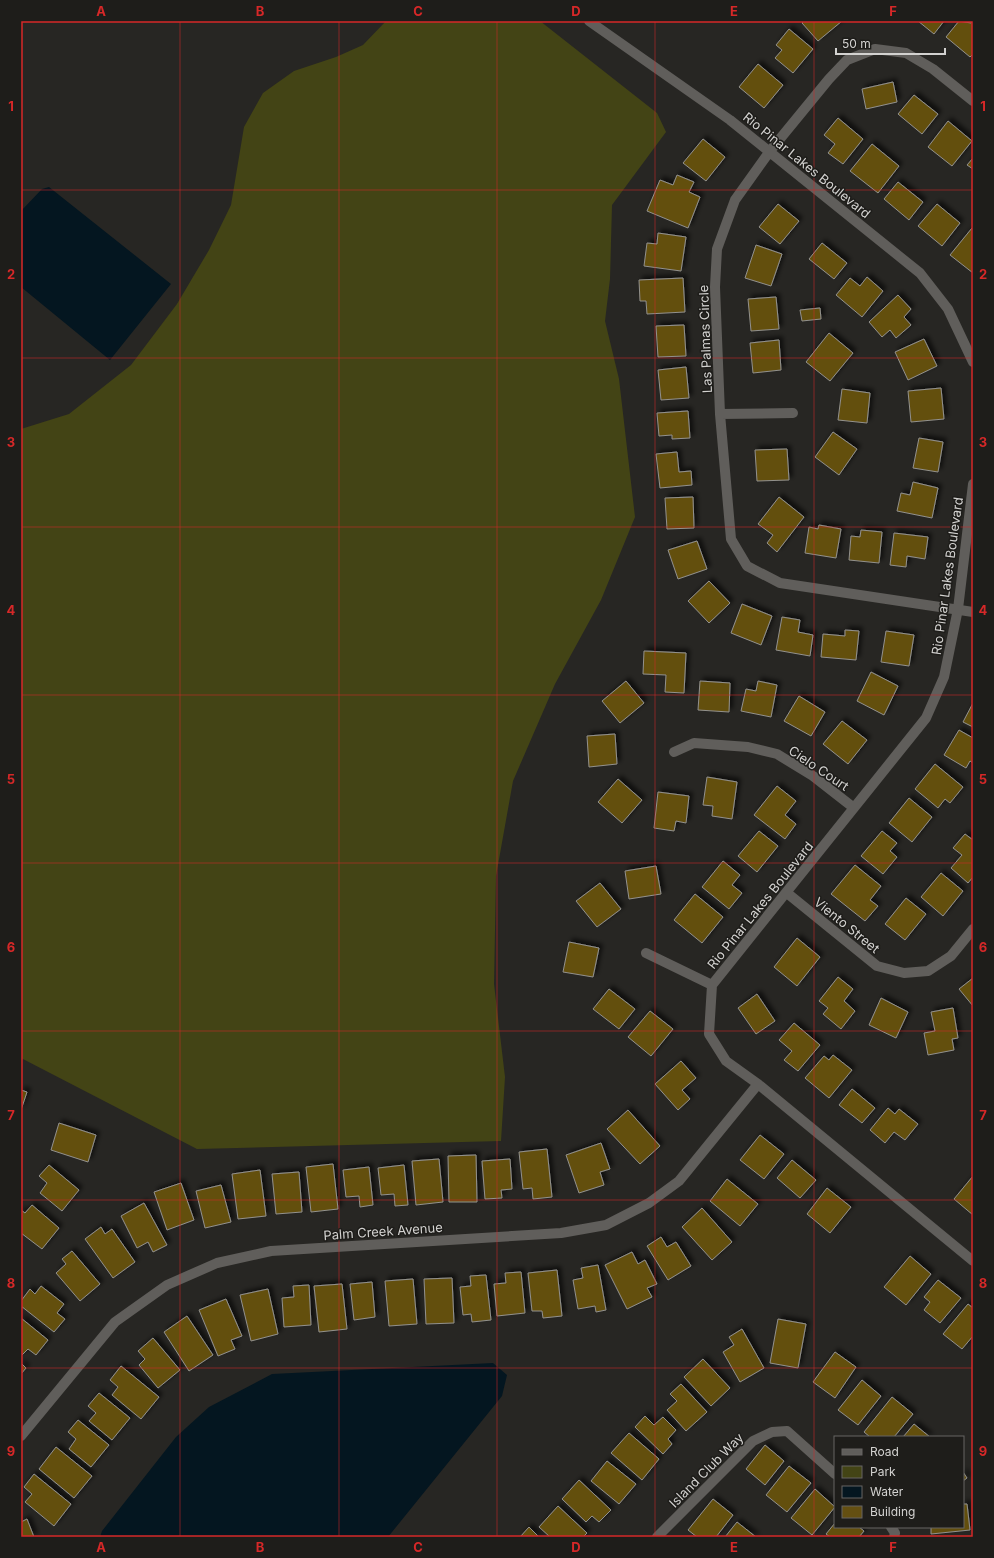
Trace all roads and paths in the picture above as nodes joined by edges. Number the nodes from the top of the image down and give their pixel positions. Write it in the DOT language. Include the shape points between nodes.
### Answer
graph roads {
  1 [pos="589,21"];
  2 [pos="973,101"];
  3 [pos="770,151"];
  4 [pos="973,362"];
  5 [pos="793,413"];
  6 [pos="720,414"];
  7 [pos="973,484"];
  8 [pos="958,609"];
  9 [pos="973,612"];
  10 [pos="674,752"];
  11 [pos="854,808"];
  12 [pos="787,892"];
  13 [pos="973,929"];
  14 [pos="646,953"];
  15 [pos="712,985"];
  16 [pos="758,1084"];
  17 [pos="973,1261"];
  18 [pos="21,1436"];
  19 [pos="834,1473"];
  20 [pos="892,1528"];
  21 [pos="657,1537"];
  22 [pos="894,1537"];
  1 -- 3 [label="street, Rio Pinar Lakes Boulevard"];
  2 -- 3 [label="street, Las Palmas Circle" via="933,69 906,53 875,49 847,60"];
  3 -- 4 [label="street, Rio Pinar Lakes Boulevard" via="920,273 948,309"];
  3 -- 6 [label="street, Las Palmas Circle" via="735,200 717,249 715,287"];
  5 -- 6 [label="street"];
  6 -- 8 [label="street, Las Palmas Circle" via="731,539 747,566 780,583"];
  7 -- 8 [label="street, Rio Pinar Lakes Boulevard"];
  8 -- 9 [label="street, Las Palmas Circle"];
  8 -- 11 [label="street, Rio Pinar Lakes Boulevard" via="944,676 926,718"];
  10 -- 11 [label="street, Cielo Court" via="694,743 748,747 777,754 813,776"];
  11 -- 12 [label="street, Rio Pinar Lakes Boulevard"];
  12 -- 13 [label="street, Viento Street" via="877,966 904,973 928,971 951,956"];
  12 -- 15 [label="street, Rio Pinar Lakes Boulevard"];
  14 -- 15 [label="street"];
  15 -- 16 [label="street, Rio Pinar Lakes Boulevard" via="709,1034 726,1061"];
  16 -- 17 [label="street, Rio Pinar Lakes Boulevard"];
  16 -- 18 [label="street, Palm Creek Avenue" via="679,1181 649,1203 606,1225 561,1233 271,1251 217,1263 167,1285 115,1322"];
  19 -- 21 [label="street, Island Club Way" via="787,1431 772,1432 753,1441"];
  20 -- 22 [label="street"];
}
